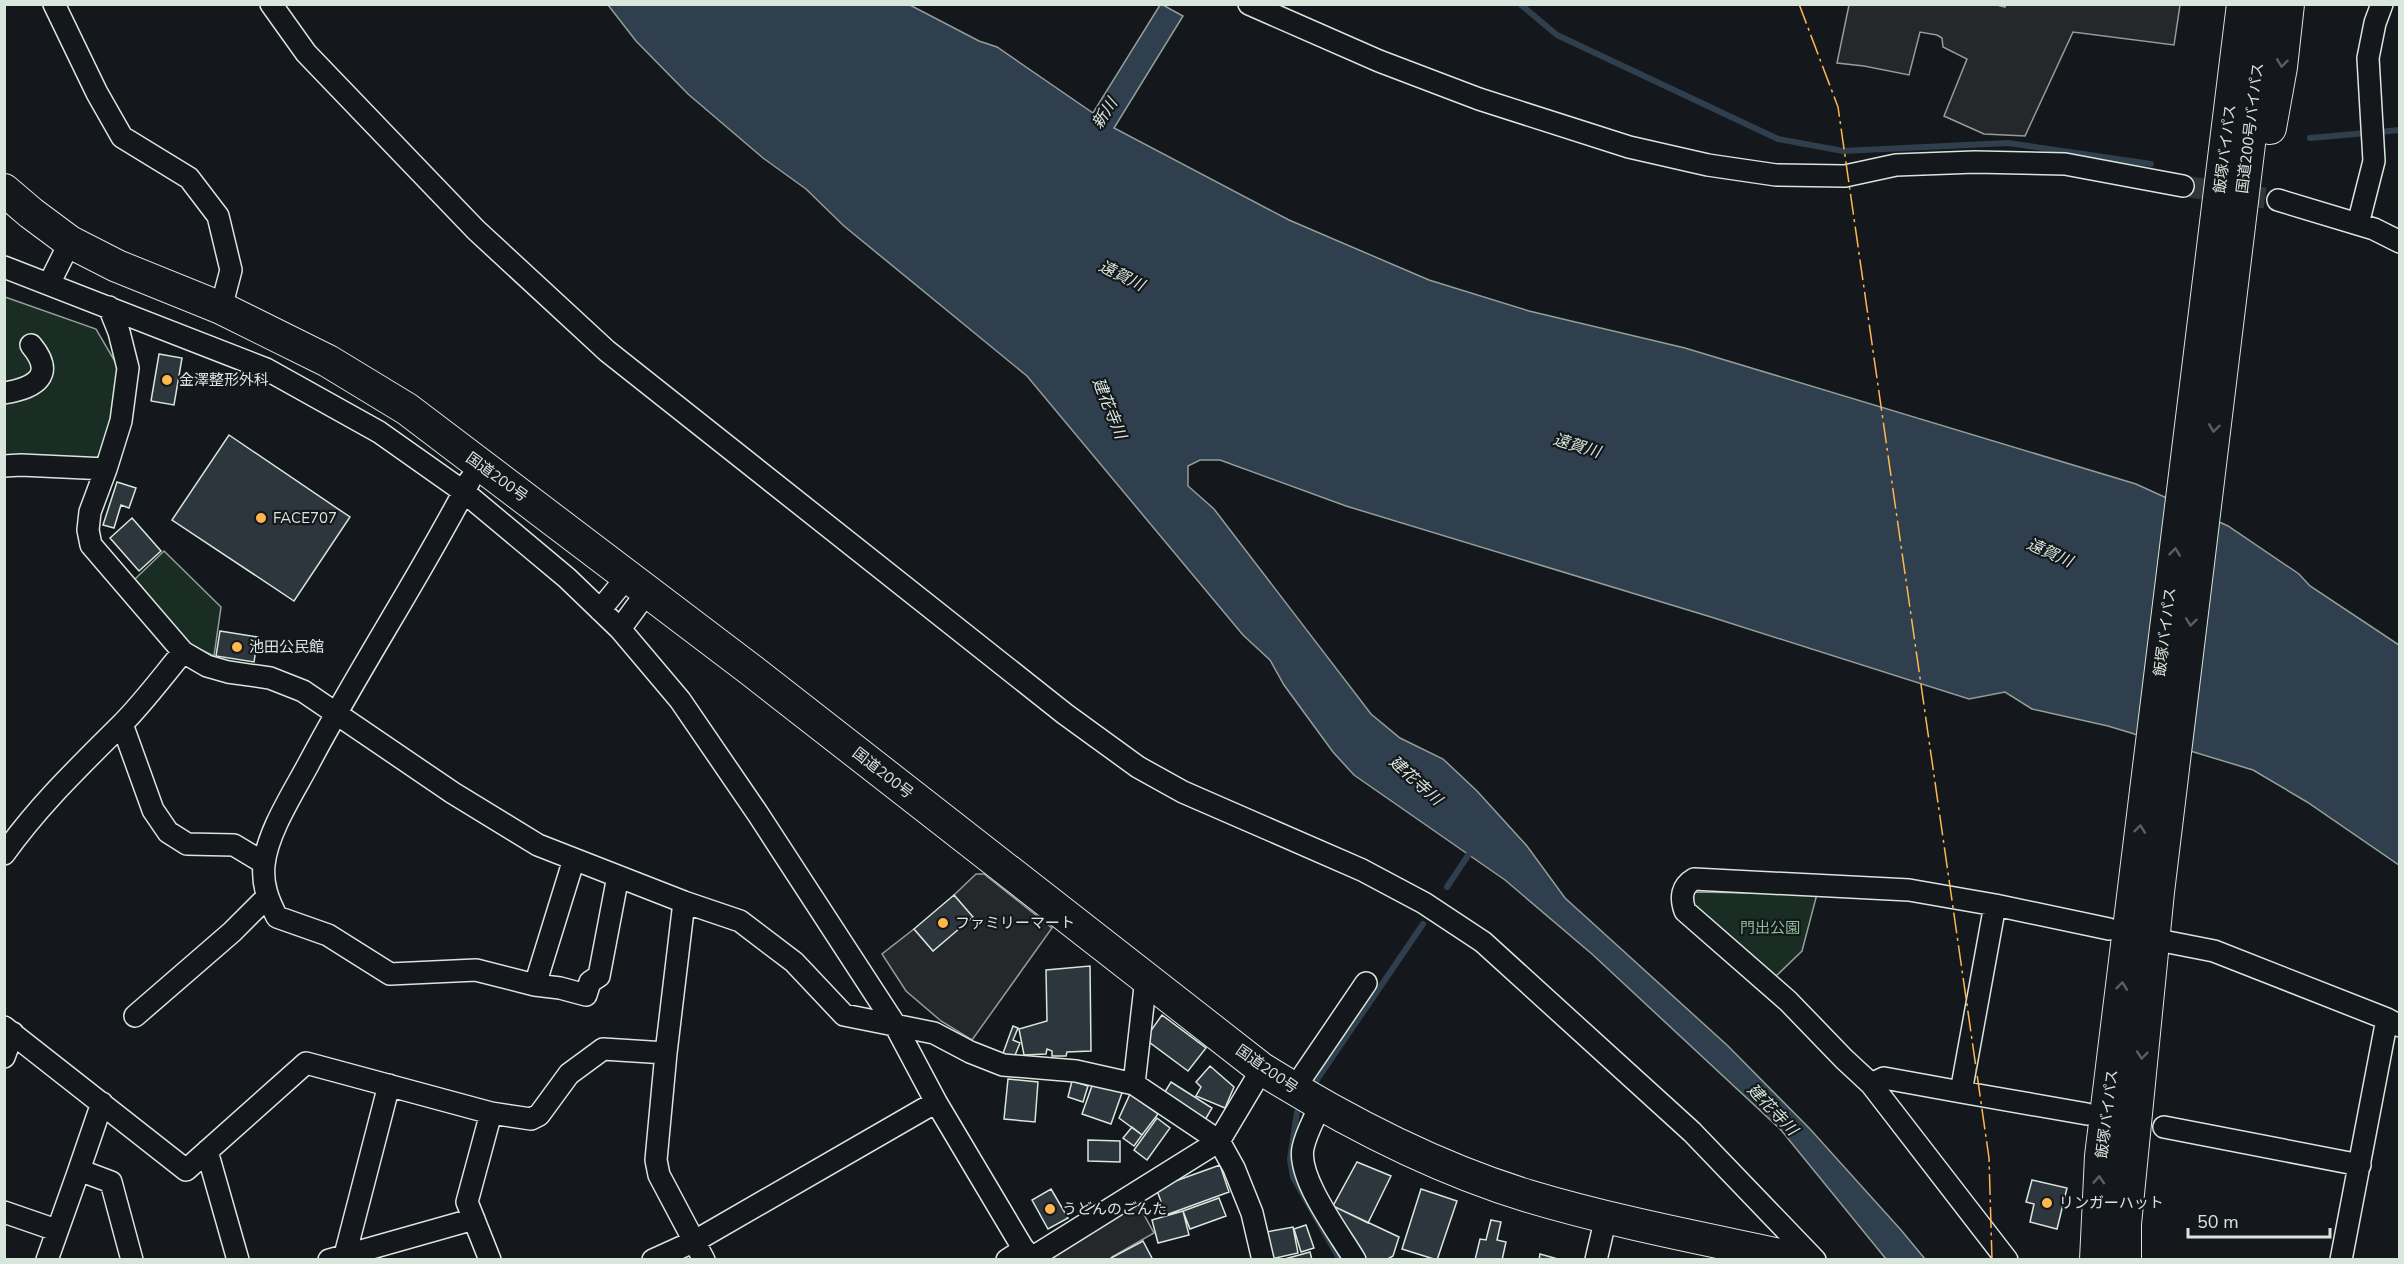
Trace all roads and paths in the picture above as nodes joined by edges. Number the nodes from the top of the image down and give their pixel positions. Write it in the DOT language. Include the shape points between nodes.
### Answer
graph roads {
  1 [pos="54,4"];
  2 [pos="271,4"];
  3 [pos="1250,4"];
  4 [pos="2222,4"];
  5 [pos="2242,4"];
  6 [pos="2266,4"];
  7 [pos="2288,4"];
  8 [pos="2382,4"];
  9 [pos="2183,186"];
  10 [pos="4,190"];
  11 [pos="2278,200"];
  12 [pos="2358,224"];
  13 [pos="70,242"];
  14 [pos="2400,242"];
  15 [pos="2224,249"];
  16 [pos="4,267"];
  17 [pos="49,284"];
  18 [pos="109,307"];
  19 [pos="221,308"];
  20 [pos="31,345"];
  21 [pos="4,393"];
  22 [pos="479,463"];
  23 [pos="4,466"];
  24 [pos="106,469"];
  25 [pos="464,492"];
  26 [pos="637,584"];
  27 [pos="600,610"];
  28 [pos="620,629"];
  29 [pos="183,652"];
  30 [pos="335,713"];
  31 [pos="122,724"];
  32 [pos="4,854"];
  33 [pos="574,859"];
  34 [pos="264,863"];
  35 [pos="618,876"];
  36 [pos="2146,890"];
  37 [pos="267,897"];
  38 [pos="684,902"];
  39 [pos="1995,904"];
  40 [pos="2109,929"];
  41 [pos="2168,942"];
  42 [pos="1146,978"];
  43 [pos="1366,983"];
  44 [pos="535,985"];
  45 [pos="135,1016"];
  46 [pos="2393,1022"];
  47 [pos="894,1023"];
  48 [pos="9,1030"];
  49 [pos="666,1053"];
  50 [pos="4,1057"];
  51 [pos="1262,1069"];
  52 [pos="1134,1084"];
  53 [pos="1871,1084"];
  54 [pos="389,1085"];
  55 [pos="1961,1092"];
  56 [pos="1307,1097"];
  57 [pos="936,1102"];
  58 [pos="102,1103"];
  59 [pos="490,1113"];
  60 [pos="2087,1114"];
  61 [pos="2164,1127"];
  62 [pos="1219,1141"];
  63 [pos="207,1151"];
  64 [pos="2360,1165"];
  65 [pos="79,1170"];
  66 [pos="4,1212"];
  67 [pos="1606,1217"];
  68 [pos="474,1219"];
  69 [pos="56,1230"];
  70 [pos="700,1250"];
  71 [pos="337,1257"];
  72 [pos="1023,1257"];
  73 [pos="47,1260"];
  74 [pos="132,1260"];
  75 [pos="238,1260"];
  76 [pos="490,1260"];
  77 [pos="653,1260"];
  78 [pos="1263,1260"];
  79 [pos="1354,1260"];
  80 [pos="1596,1260"];
  81 [pos="1803,1260"];
  82 [pos="1815,1260"];
  83 [pos="2007,1260"];
  84 [pos="2096,1260"];
  85 [pos="2125,1260"];
  86 [pos="2341,1260"];
  1 -- 19 [label="street" via="122,137 189,178 218,216 231,270"];
  2 -- 82 [label="street" via="306,53 476,230 607,351 1065,714 1138,767 1183,792 1362,870 1424,903 1483,942 1692,1132"];
  3 -- 9 [label="street" via="1379,61 1479,99 1629,147 1708,165 1776,175 1845,176 1896,165 2065,164"];
  4 -- 15 [label="highway" via="2211,89"];
  5 -- 15 [label="highway, 飯塚バイパス"];
  6 -- 15 [label="highway, 国道200号バイパス"];
  7 -- 15 [label="highway, one-way" via="2281,67"];
  8 -- 12 [label="street" via="2368,58 2374,161"];
  10 -- 13 [label="highway, 国道200号"];
  11 -- 12 [label="street"];
  12 -- 14 [label="street"];
  13 -- 17 [label="street"];
  13 -- 19 [label="highway, 国道200号" via="117,266"];
  15 -- 36 [label="highway, 飯塚バイパス"];
  16 -- 17 [label="street"];
  17 -- 18 [label="street"];
  18 -- 24 [label="street" via="128,368 121,421"];
  18 -- 25 [label="street" via="266,369 379,432"];
  19 -- 22 [label="highway, 国道200号" via="328,361 407,409"];
  20 -- 21 [label="street" via="44,367 40,376 21,390"];
  22 -- 25 [label="street"];
  22 -- 26 [label="highway, 国道200号"];
  23 -- 24 [label="street"];
  24 -- 29 [label="street" via="90,512 91,546"];
  25 -- 27 [label="street"];
  25 -- 30 [label="street"];
  26 -- 27 [label="street"];
  26 -- 28 [label="street"];
  26 -- 42 [label="highway, 国道200号"];
  27 -- 28 [label="street"];
  28 -- 47 [label="street" via="680,700"];
  29 -- 30 [label="street" via="207,666 270,678 303,691"];
  29 -- 31 [label="street"];
  30 -- 33 [label="street" via="538,845"];
  30 -- 34 [label="street" via="282,814"];
  31 -- 32 [label="street" via="30,818"];
  31 -- 34 [label="street" via="153,810 168,832 188,844 234,845"];
  33 -- 35 [label="street"];
  33 -- 44 [label="street"];
  34 -- 37 [label="street"];
  35 -- 38 [label="street"];
  35 -- 44 [label="street" via="599,976 590,982 586,995"];
  84 -- 36 [label="highway, 飯塚バイパス, one-way" via="2101,1156"];
  36 -- 85 [label="highway, 飯塚バイパス, one-way"];
  37 -- 44 [label="street" via="277,917 328,935 390,974 476,970"];
  37 -- 45 [label="street"];
  38 -- 47 [label="street" via="740,921 794,962 844,1014"];
  38 -- 49 [label="street"];
  39 -- 40 [label="street"];
  39 -- 53 [label="street" via="1909,890 1694,879 1687,883 1682,897 1685,910 1788,1001"];
  39 -- 55 [label="street"];
  41 -- 46 [label="street" via="2214,951"];
  42 -- 51 [label="highway, 国道200号"];
  42 -- 52 [label="street"];
  43 -- 56 [label="street"];
  46 -- 64 [label="street"];
  47 -- 52 [label="street" via="934,1033 1003,1065 1076,1071"];
  47 -- 57 [label="street"];
  48 -- 50 [label="street"];
  48 -- 58 [label="street"];
  49 -- 59 [label="street" via="603,1049 569,1074 539,1115 531,1119"];
  49 -- 70 [label="street" via="656,1160 659,1175"];
  51 -- 56 [label="highway, 国道200号"];
  51 -- 62 [label="street"];
  52 -- 62 [label="street"];
  53 -- 55 [label="street" via="1884,1078"];
  53 -- 83 [label="street"];
  54 -- 59 [label="street"];
  54 -- 63 [label="street" via="306,1063"];
  54 -- 71 [label="street"];
  55 -- 60 [label="street"];
  56 -- 67 [label="highway, 国道200号" via="1397,1145 1460,1171 1526,1195"];
  56 -- 79 [label="street" via="1302,1164"];
  57 -- 70 [label="street"];
  57 -- 72 [label="street"];
  58 -- 63 [label="street" via="186,1170"];
  58 -- 65 [label="street"];
  59 -- 68 [label="street" via="467,1202"];
  61 -- 64 [label="street"];
  62 -- 72 [label="street"];
  62 -- 78 [label="street" via="1252,1213"];
  63 -- 75 [label="street"];
  64 -- 86 [label="street"];
  65 -- 69 [label="street"];
  65 -- 74 [label="street" via="111,1182"];
  66 -- 69 [label="street"];
  67 -- 80 [label="street"];
  67 -- 81 [label="highway, 国道200号"];
  68 -- 71 [label="street"];
  68 -- 76 [label="street"];
  69 -- 73 [label="street"];
  70 -- 77 [label="street"];
}
